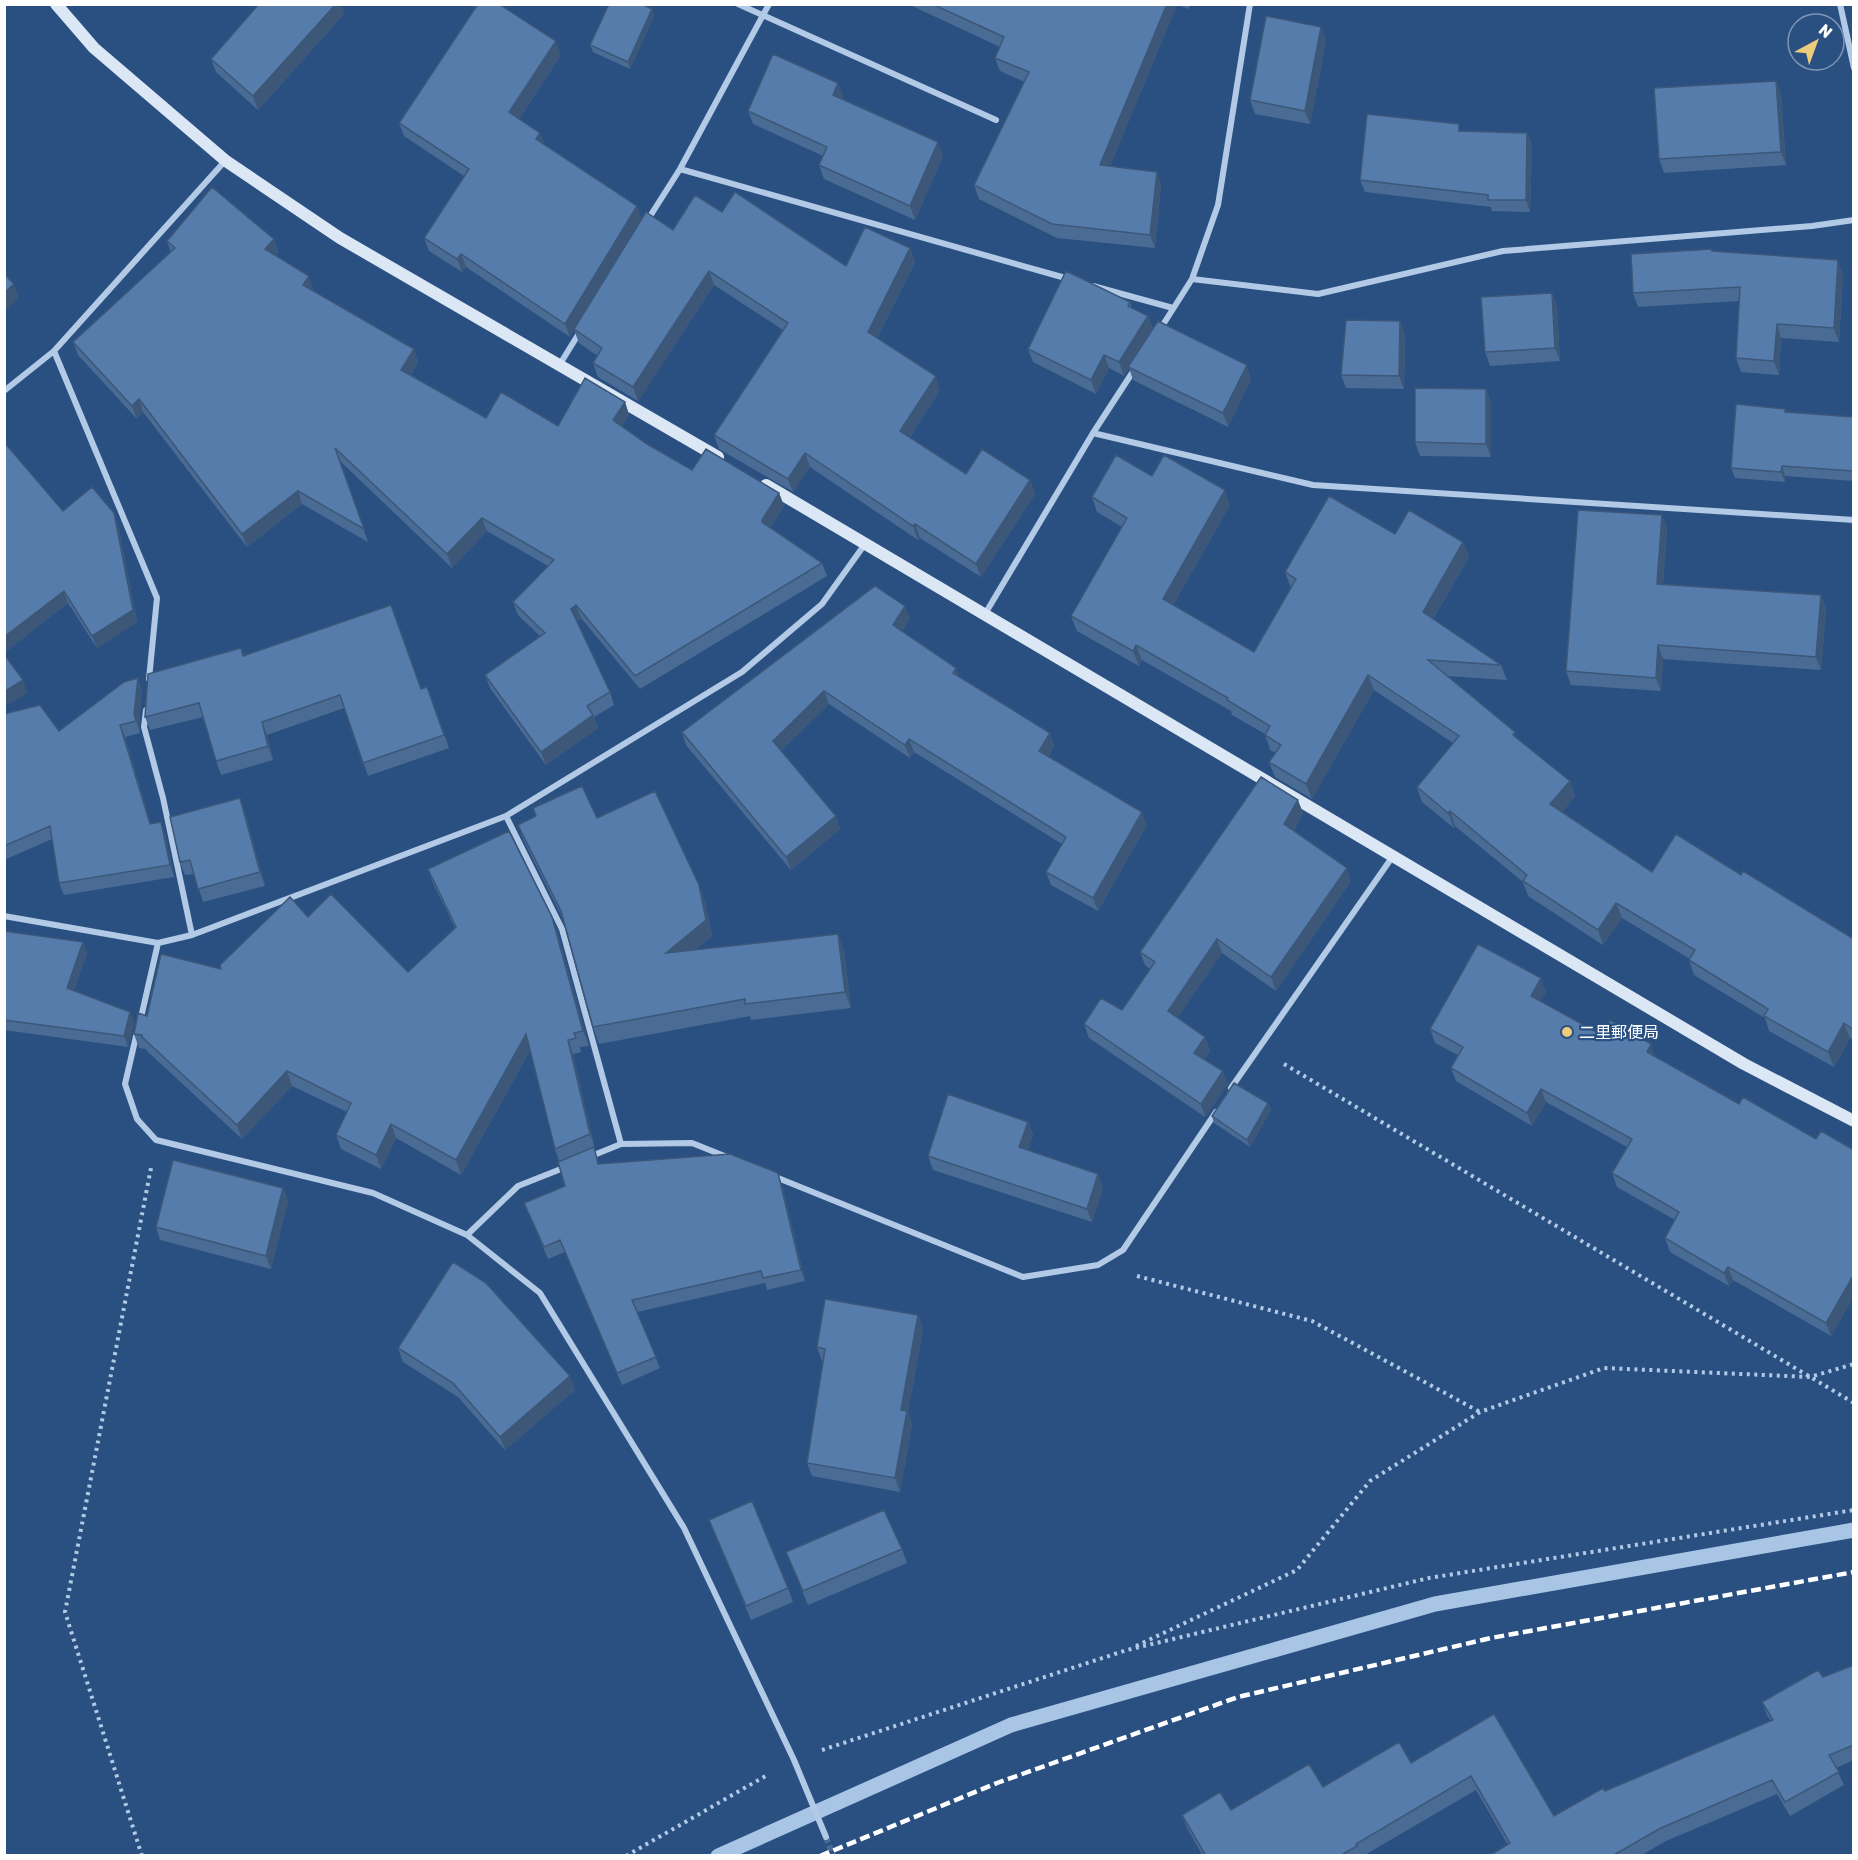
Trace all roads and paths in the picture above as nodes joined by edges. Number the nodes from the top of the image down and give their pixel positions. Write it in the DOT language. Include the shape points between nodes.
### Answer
graph roads {
  1 [pos="56,4"];
  2 [pos="738,4"];
  3 [pos="769,4"];
  4 [pos="1250,4"];
  5 [pos="1840,4"];
  6 [pos="763,16"];
  7 [pos="1854,69"];
  8 [pos="996,120"];
  9 [pos="226,161"];
  10 [pos="680,169"];
  11 [pos="1854,220"];
  12 [pos="644,227"];
  13 [pos="1192,279"];
  14 [pos="1173,308"];
  15 [pos="584,325"];
  16 [pos="1155,337"];
  17 [pos="54,351"];
  18 [pos="560,364"];
  19 [pos="1136,366"];
  20 [pos="4,392"];
  21 [pos="1093,433"];
  22 [pos="733,466"];
  23 [pos="753,478"];
  24 [pos="1854,520"];
  25 [pos="865,544"];
  26 [pos="984,615"];
  27 [pos="148,692"];
  28 [pos="147,703"];
  29 [pos="506,816"];
  30 [pos="1393,856"];
  31 [pos="4,916"];
  32 [pos="192,935"];
  33 [pos="158,943"];
  34 [pos="1258,1048"];
  35 [pos="1226,1096"];
  36 [pos="1219,1106"];
  37 [pos="1854,1121"];
  38 [pos="156,1140"];
  39 [pos="621,1144"];
  40 [pos="580,1161"];
  41 [pos="736,1161"];
  42 [pos="569,1165"];
  43 [pos="769,1174"];
  44 [pos="467,1235"];
  45 [pos="1098,1265"];
  46 [pos="1854,1364"];
  47 [pos="1810,1377"];
  48 [pos="1854,1403"];
  49 [pos="1480,1412"];
  50 [pos="1854,1509"];
  51 [pos="1127,1650"];
  52 [pos="794,1760"];
  53 [pos="826,1837"];
  54 [pos="142,1856"];
  55 [pos="626,1856"];
  1 -- 9 [label="street" via="94,48"];
  2 -- 6 [label="street"];
  3 -- 6 [label="street"];
  4 -- 13 [label="street" via="1218,205"];
  5 -- 7 [label="street"];
  6 -- 8 [label="street"];
  6 -- 10 [label="street"];
  9 -- 17 [label="street"];
  9 -- 18 [label="street" via="340,238"];
  10 -- 12 [label="street"];
  10 -- 14 [label="street"];
  11 -- 13 [label="street" via="1503,251 1318,294"];
  13 -- 14 [label="street"];
  14 -- 16 [label="street"];
  15 -- 18 [label="street"];
  17 -- 20 [label="street"];
  17 -- 27 [label="street" via="157,598"];
  18 -- 22 [label="street"];
  19 -- 21 [label="street"];
  21 -- 24 [label="street" via="1312,485"];
  21 -- 26 [label="street"];
  23 -- 25 [label="street"];
  25 -- 26 [label="street"];
  25 -- 29 [label="street" via="822,604 742,672"];
  26 -- 30 [label="street"];
  28 -- 32 [label="street" via="144,727"];
  29 -- 32 [label="street"];
  29 -- 39 [label="street" via="562,929"];
  30 -- 34 [label="street"];
  30 -- 37 [label="street" via="1744,1064"];
  31 -- 33 [label="street"];
  32 -- 33 [label="street"];
  33 -- 38 [label="street" via="125,1084 137,1119"];
  34 -- 35 [label="street"];
  34 -- 47 [label="path"];
  36 -- 45 [label="street" via="1123,1250"];
  38 -- 44 [label="street" via="373,1193"];
  38 -- 54 [label="path" via="64,1612"];
  39 -- 40 [label="street"];
  39 -- 41 [label="street" via="692,1143"];
  42 -- 44 [label="street" via="518,1186"];
  43 -- 45 [label="street" via="1023,1277"];
  44 -- 52 [label="street" via="540,1293 684,1528"];
  45 -- 49 [label="path" via="1312,1322"];
  46 -- 47 [label="path"];
  47 -- 48 [label="path"];
  47 -- 49 [label="path" via="1604,1368"];
  49 -- 51 [label="path" via="1370,1481 1297,1570"];
  50 -- 51 [label="path" via="1429,1578"];
  51 -- 52 [label="path"];
  52 -- 53 [label="street"];
  52 -- 55 [label="path"];
}
